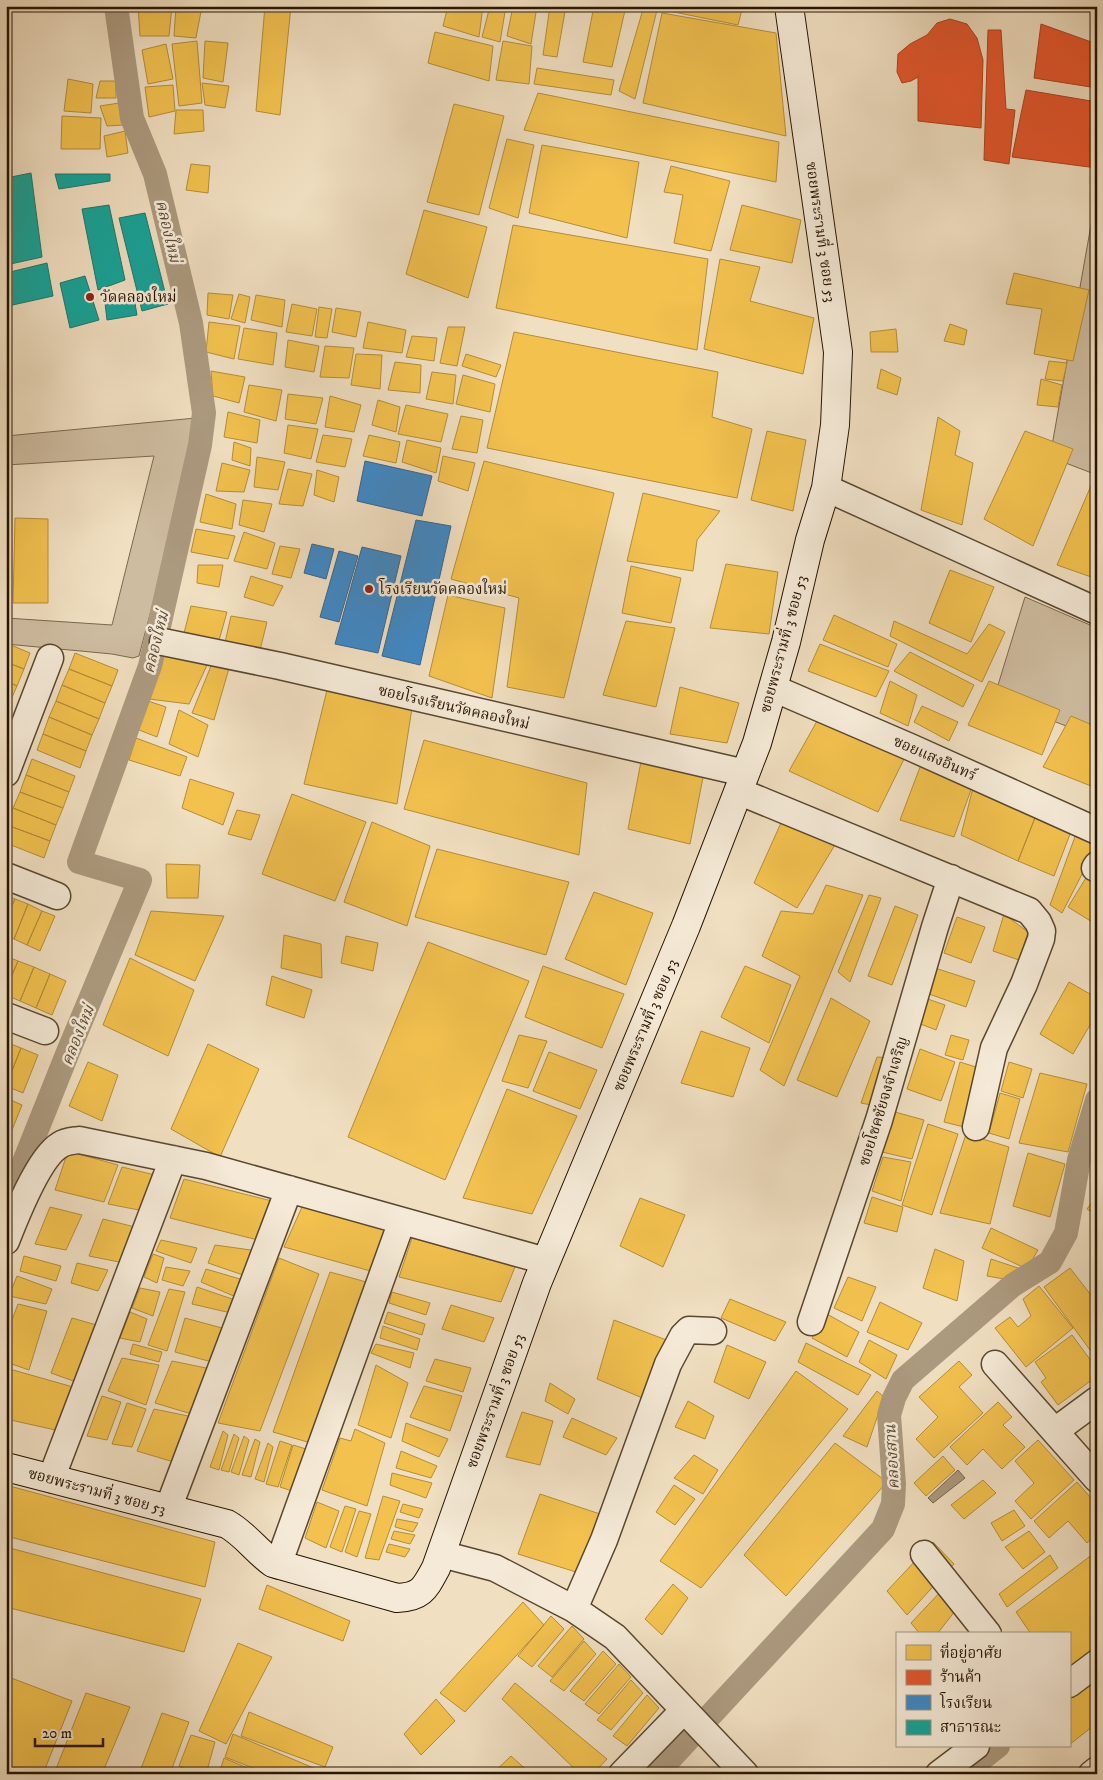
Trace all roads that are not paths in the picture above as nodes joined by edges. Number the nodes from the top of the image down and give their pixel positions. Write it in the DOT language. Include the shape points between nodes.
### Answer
graph roads {
  1 [pos="789,6"];
  2 [pos="826,488"];
  3 [pos="1097,611"];
  4 [pos="163,642"];
  5 [pos="50,658"];
  6 [pos="773,688"];
  7 [pos="6,773"];
  8 [pos="742,782"];
  9 [pos="1097,831"];
  10 [pos="6,876"];
  11 [pos="951,878"];
  12 [pos="57,896"];
  13 [pos="6,1016"];
  14 [pos="45,1031"];
  15 [pos="976,1127"];
  16 [pos="173,1159"];
  17 [pos="289,1189"];
  18 [pos="402,1221"];
  19 [pos="6,1241"];
  20 [pos="546,1261"];
  21 [pos="811,1322"];
  22 [pos="713,1331"];
  23 [pos="995,1364"];
  24 [pos="1097,1400"];
  25 [pos="1055,1431"];
  26 [pos="6,1467"];
  27 [pos="51,1479"];
  28 [pos="1097,1479"];
  29 [pos="168,1510"];
  30 [pos="441,1554"];
  31 [pos="924,1554"];
  32 [pos="278,1565"];
  33 [pos="574,1609"];
  34 [pos="986,1632"];
  35 [pos="1097,1664"];
  36 [pos="1070,1683"];
  37 [pos="695,1723"];
  38 [pos="973,1748"];
  39 [pos="1097,1770"];
  40 [pos="622,1774"];
  41 [pos="745,1774"];
  42 [pos="940,1774"];
  43 [pos="1092,1774"];
  1 -- 2 [label="street, ซอยพระรามที่ 3 ซอย 53" via="838,352 835,425"];
  2 -- 3 [label="street"];
  2 -- 6 [label="street, ซอยพระรามที่ 3 ซอย 53"];
  4 -- 8 [label="street, ซอยโรงเรียนวัดคลองใหม่" via="290,668"];
  5 -- 7 [label="street"];
  6 -- 8 [label="street, ซอยพระรามที่ 3 ซอย 53"];
  6 -- 9 [label="street, ซอยแสงอินทร์"];
  8 -- 11 [label="street"];
  8 -- 20 [label="street, ซอยพระรามที่ 3 ซอย 53" via="686,926"];
  10 -- 12 [label="street"];
  11 -- 15 [label="street" via="1029,911 1042,930 1024,984 994,1048"];
  11 -- 21 [label="street, ซอยโชคชัยจงจำเจริญ" via="878,1120"];
  13 -- 14 [label="street"];
  16 -- 17 [label="street"];
  16 -- 19 [label="street" via="79,1140 58,1145 22,1200"];
  16 -- 27 [label="street"];
  17 -- 18 [label="street"];
  17 -- 29 [label="street"];
  18 -- 20 [label="street"];
  18 -- 32 [label="street"];
  20 -- 30 [label="street, ซอยพระรามที่ 3 ซอย 53"];
  22 -- 33 [label="street" via="689,1330 682,1336 668,1364 604,1540"];
  23 -- 25 [label="street"];
  24 -- 25 [label="street"];
  25 -- 28 [label="street"];
  26 -- 27 [label="street, ซอยพระรามที่ 3 ซอย 53"];
  27 -- 29 [label="street, ซอยพระรามที่ 3 ซอย 53"];
  29 -- 32 [label="street, ซอยพระรามที่ 3 ซอย 53" via="237,1529 263,1556"];
  30 -- 32 [label="street, ซอยพระรามที่ 3 ซอย 53" via="424,1589 412,1597 397,1598"];
  30 -- 33 [label="street" via="495,1568"];
  31 -- 34 [label="street"];
  33 -- 37 [label="street" via="615,1638"];
  35 -- 36 [label="street"];
  37 -- 40 [label="street"];
  37 -- 41 [label="street"];
  38 -- 42 [label="street"];
  39 -- 43 [label="street"];
}
